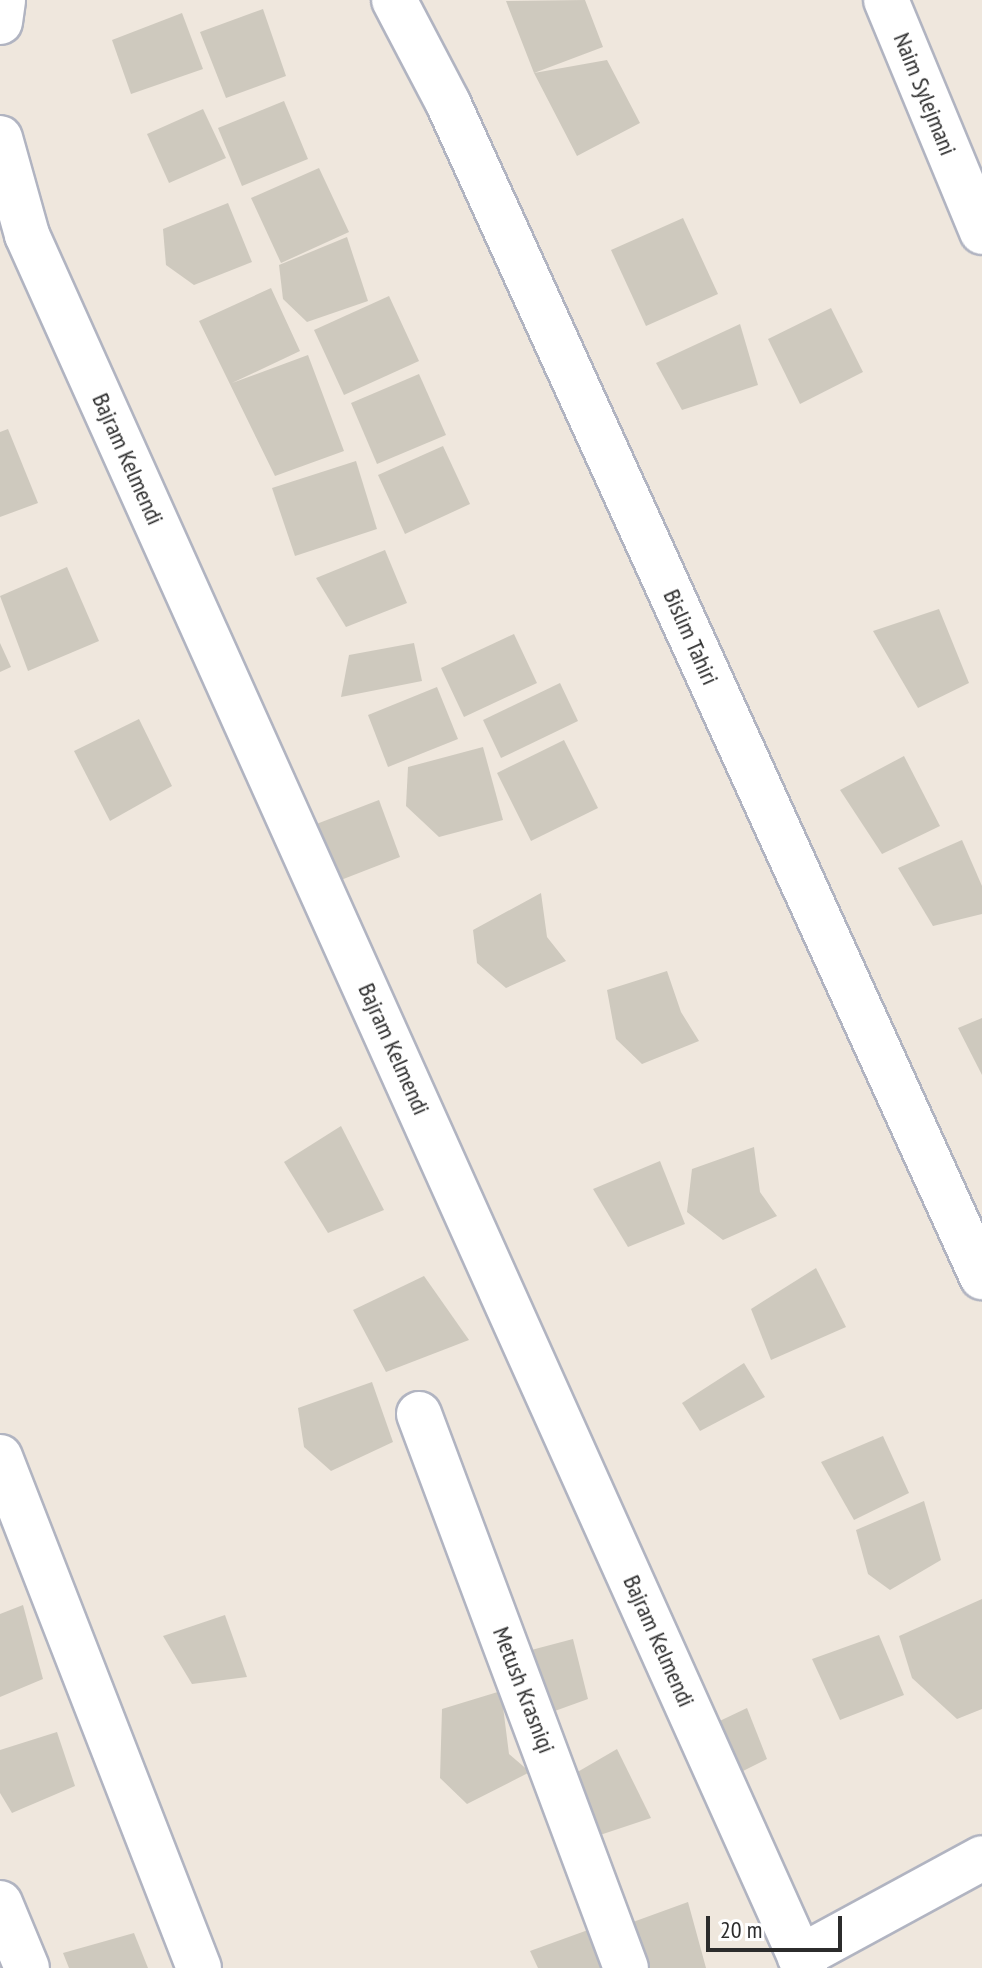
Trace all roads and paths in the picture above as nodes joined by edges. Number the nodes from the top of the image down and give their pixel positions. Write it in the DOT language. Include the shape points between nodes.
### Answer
graph roads {
  1 [pos="3,0"];
  2 [pos="394,0"];
  3 [pos="886,0"];
  4 [pos="0,22"];
  5 [pos="0,138"];
  6 [pos="982,232"];
  7 [pos="982,1277"];
  8 [pos="419,1414"];
  9 [pos="0,1457"];
  10 [pos="982,1858"];
  11 [pos="0,1903"];
  12 [pos="802,1962"];
  13 [pos="27,1968"];
  14 [pos="199,1968"];
  15 [pos="626,1968"];
  1 -- 4 [label="street"];
  2 -- 7 [label="street, Bislim Tahiri" via="448,103"];
  3 -- 6 [label="street, Naim Sylejmani"];
  5 -- 12 [label="street, Bajram Kelmendi" via="27,235"];
  8 -- 15 [label="street, Metush Krasniqi"];
  9 -- 14 [label="street"];
  10 -- 12 [label="street"];
  11 -- 13 [label="street"];
}
